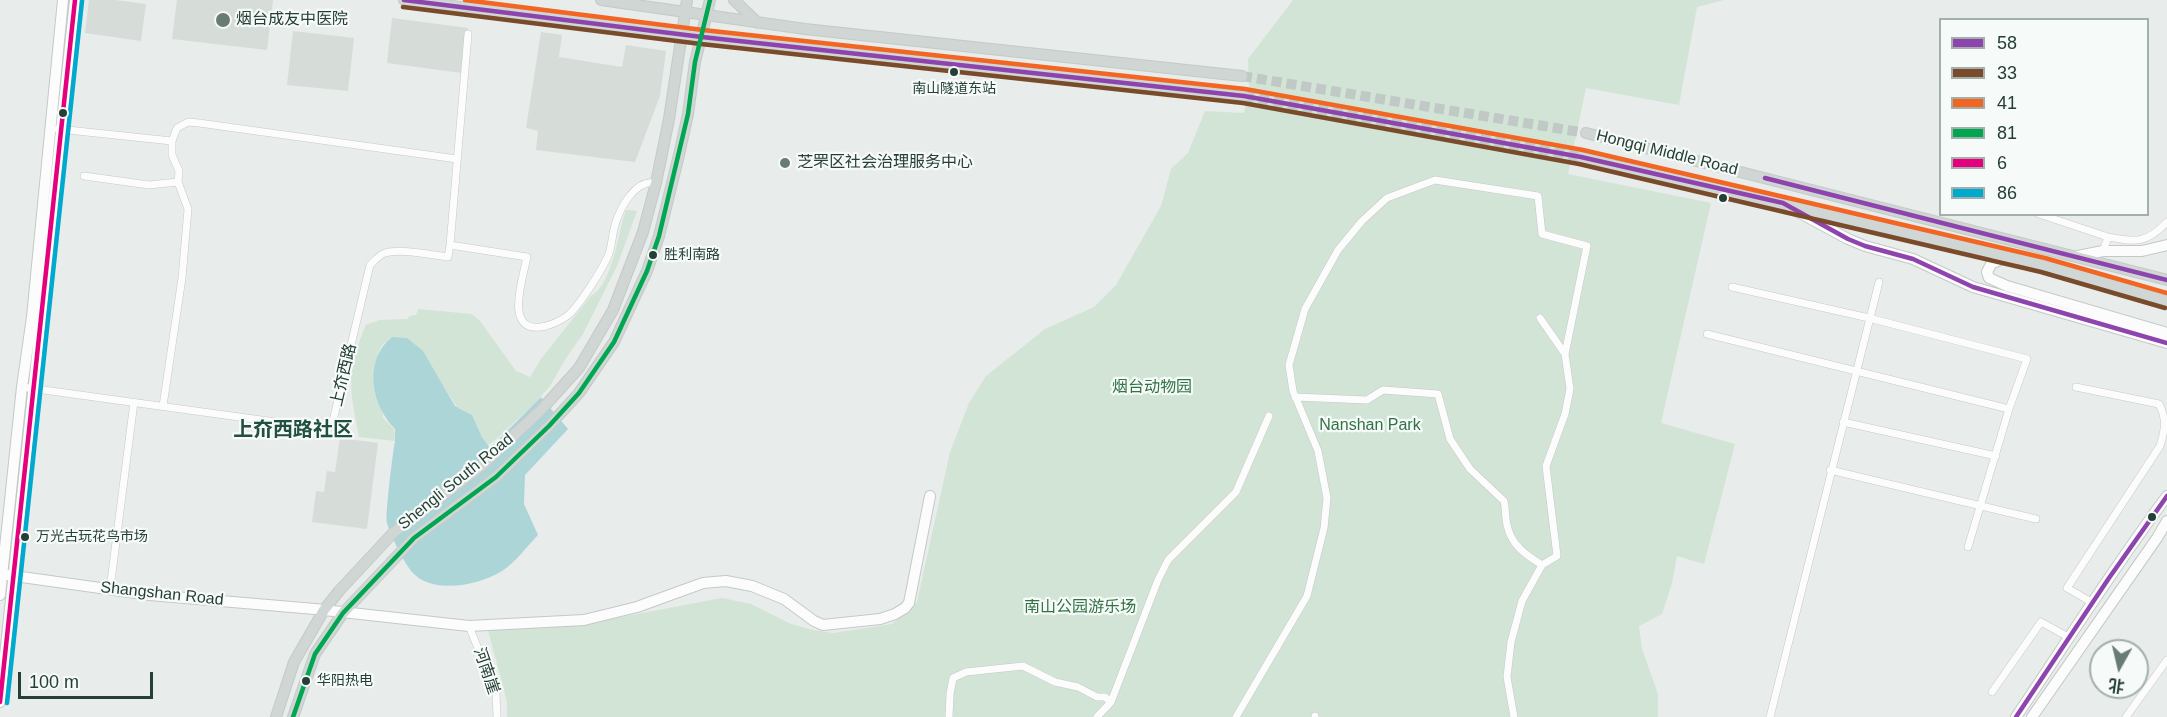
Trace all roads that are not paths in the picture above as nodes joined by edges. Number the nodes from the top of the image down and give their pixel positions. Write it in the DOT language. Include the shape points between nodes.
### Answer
graph roads {
  1 [pos="63,0"];
  2 [pos="75,0"];
  3 [pos="404,0"];
  4 [pos="601,0"];
  5 [pos="660,0"];
  6 [pos="710,0"];
  7 [pos="734,0"];
  8 [pos="645,5"];
  9 [pos="686,5"];
  10 [pos="706,16"];
  11 [pos="758,23"];
  12 [pos="468,33"];
  13 [pos="682,35"];
  14 [pos="702,37"];
  15 [pos="1242,76"];
  16 [pos="1244,96"];
  17 [pos="56,129"];
  18 [pos="1586,133"];
  19 [pos="172,141"];
  20 [pos="1581,157"];
  21 [pos="458,159"];
  22 [pos="84,176"];
  23 [pos="178,182"];
  24 [pos="656,183"];
  25 [pos="1783,203"];
  26 [pos="2045,216"];
  27 [pos="2167,222"];
  28 [pos="2108,237"];
  29 [pos="450,245"];
  30 [pos="2167,246"];
  31 [pos="2103,251"];
  32 [pos="2078,256"];
  33 [pos="2043,265"];
  34 [pos="2167,280"];
  35 [pos="1879,282"];
  36 [pos="1732,286"];
  37 [pos="2167,301"];
  38 [pos="1540,318"];
  39 [pos="1869,318"];
  40 [pos="2167,333"];
  41 [pos="1707,334"];
  42 [pos="2167,343"];
  43 [pos="1565,354"];
  44 [pos="1856,370"];
  45 [pos="27,387"];
  46 [pos="2076,387"];
  47 [pos="1295,397"];
  48 [pos="134,402"];
  49 [pos="163,406"];
  50 [pos="2009,409"];
  51 [pos="1269,416"];
  52 [pos="1843,422"];
  53 [pos="1996,456"];
  54 [pos="1830,470"];
  55 [pos="930,496"];
  56 [pos="2167,496"];
  57 [pos="1982,506"];
  58 [pos="2036,519"];
  59 [pos="2167,521"];
  60 [pos="2167,530"];
  61 [pos="2157,538"];
  62 [pos="1968,546"];
  63 [pos="1542,565"];
  64 [pos="5,575"];
  65 [pos="110,589"];
  66 [pos="0,595"];
  67 [pos="2093,603"];
  68 [pos="324,610"];
  69 [pos="343,613"];
  70 [pos="470,626"];
  71 [pos="2073,633"];
  72 [pos="2167,660"];
  73 [pos="1992,692"];
  74 [pos="0,702"];
  75 [pos="1111,702"];
  76 [pos="276,717"];
  77 [pos="293,717"];
  78 [pos="497,717"];
  79 [pos="950,717"];
  80 [pos="1096,717"];
  81 [pos="1236,717"];
  82 [pos="1514,717"];
  83 [pos="1770,717"];
  84 [pos="2016,717"];
  85 [pos="2032,717"];
  86 [pos="2126,717"];
  1 -- 17 [label="street"];
  2 -- 17 [label="street"];
  3 -- 13 [label="main road"];
  4 -- 8 [label="main road"];
  5 -- 8 [label="main road"];
  6 -- 10 [label="main road, Shengli South Road"];
  7 -- 11 [label="main road"];
  8 -- 9 [label="main road"];
  9 -- 10 [label="main road"];
  9 -- 13 [label="main road, Shengli South Road"];
  10 -- 11 [label="main road"];
  10 -- 14 [label="main road, Shengli South Road"];
  11 -- 15 [label="main road"];
  12 -- 21 [label="street"];
  13 -- 14 [label="main road"];
  13 -- 24 [label="main road, Shengli South Road"];
  14 -- 16 [label="main road"];
  14 -- 69 [label="main road, Shengli South Road" via="680,155 659,236 614,342 579,393 549,426 495,477 414,538"];
  17 -- 19 [label="street"];
  17 -- 45 [label="street"];
  18 -- 32 [label="main road, Hongqi Middle Road"];
  19 -- 21 [label="street" via="177,128 188,122"];
  19 -- 23 [label="street"];
  20 -- 25 [label="main road, Hongqi Middle Road"];
  21 -- 29 [label="street"];
  22 -- 23 [label="street" via="149,185"];
  23 -- 49 [label="street" via="188,209"];
  24 -- 29 [label="street" via="644,183 634,191 616,223 602,268 568,315 542,327 527,325 517,309 527,257"];
  24 -- 68 [label="main road, Shengli South Road" via="643,232 613,310 579,368 480,467 393,533"];
  25 -- 33 [label="main road, Hongqi Middle Road"];
  25 -- 42 [label="street" via="1848,239 1913,259 1972,287"];
  26 -- 28 [label="street"];
  27 -- 28 [label="street" via="2145,240"];
  28 -- 31 [label="street"];
  29 -- 49 [label="street, 上夼西路" via="448,257 386,253 370,265 331,426 326,429"];
  30 -- 31 [label="street" via="2142,251"];
  31 -- 32 [label="street"];
  32 -- 34 [label="main road, Hongqi Middle Road"];
  33 -- 37 [label="main road, Hongqi Middle Road"];
  33 -- 40 [label="street" via="2002,260 1990,264 1987,274 2007,286"];
  35 -- 39 [label="street"];
  36 -- 39 [label="street"];
  38 -- 43 [label="street"];
  39 -- 44 [label="street"];
  39 -- 50 [label="street" via="2027,359"];
  41 -- 44 [label="street"];
  43 -- 47 [label="street" via="1587,246 1542,234 1538,196 1440,179 1387,198 1338,250 1305,309 1289,365"];
  43 -- 63 [label="street" via="1570,389 1546,466 1557,556"];
  44 -- 50 [label="street"];
  44 -- 52 [label="street"];
  45 -- 48 [label="street, 上夼西路"];
  45 -- 64 [label="street"];
  46 -- 67 [label="street" via="2159,404 2166,425 2160,446 2067,588"];
  47 -- 63 [label="street" via="1367,400 1383,390 1438,394 1450,439 1470,469 1504,501 1512,541"];
  47 -- 81 [label="street" via="1318,451 1327,498 1324,528 1307,596"];
  48 -- 49 [label="street, 上夼西路"];
  48 -- 65 [label="street"];
  50 -- 53 [label="street"];
  51 -- 75 [label="street" via="1236,492 1168,560"];
  52 -- 53 [label="street"];
  52 -- 54 [label="street"];
  53 -- 57 [label="street"];
  54 -- 57 [label="street"];
  54 -- 83 [label="street"];
  55 -- 70 [label="street, Shangshan Road" via="912,598 905,608 880,619 823,625 784,599 726,581 703,583 637,608 584,620"];
  56 -- 67 [label="street"];
  57 -- 58 [label="street"];
  57 -- 62 [label="street"];
  59 -- 61 [label="street"];
  60 -- 61 [label="street"];
  61 -- 85 [label="street"];
  63 -- 82 [label="street" via="1522,601 1510,642 1507,677"];
  64 -- 65 [label="street, Shangshan Road"];
  64 -- 66 [label="street"];
  64 -- 74 [label="street"];
  65 -- 68 [label="street, Shangshan Road"];
  67 -- 71 [label="street"];
  68 -- 69 [label="street, Shangshan Road"];
  68 -- 76 [label="main road, Shengli South Road" via="294,662"];
  69 -- 70 [label="street, Shangshan Road"];
  69 -- 77 [label="main road, Shengli South Road" via="315,654"];
  70 -- 78 [label="street, 河南崖" via="496,693"];
  71 -- 73 [label="street" via="2041,622"];
  71 -- 84 [label="street"];
  72 -- 86 [label="street"];
  75 -- 79 [label="street" via="1023,666 1006,667 966,672 953,678"];
  75 -- 80 [label="street"];
}
